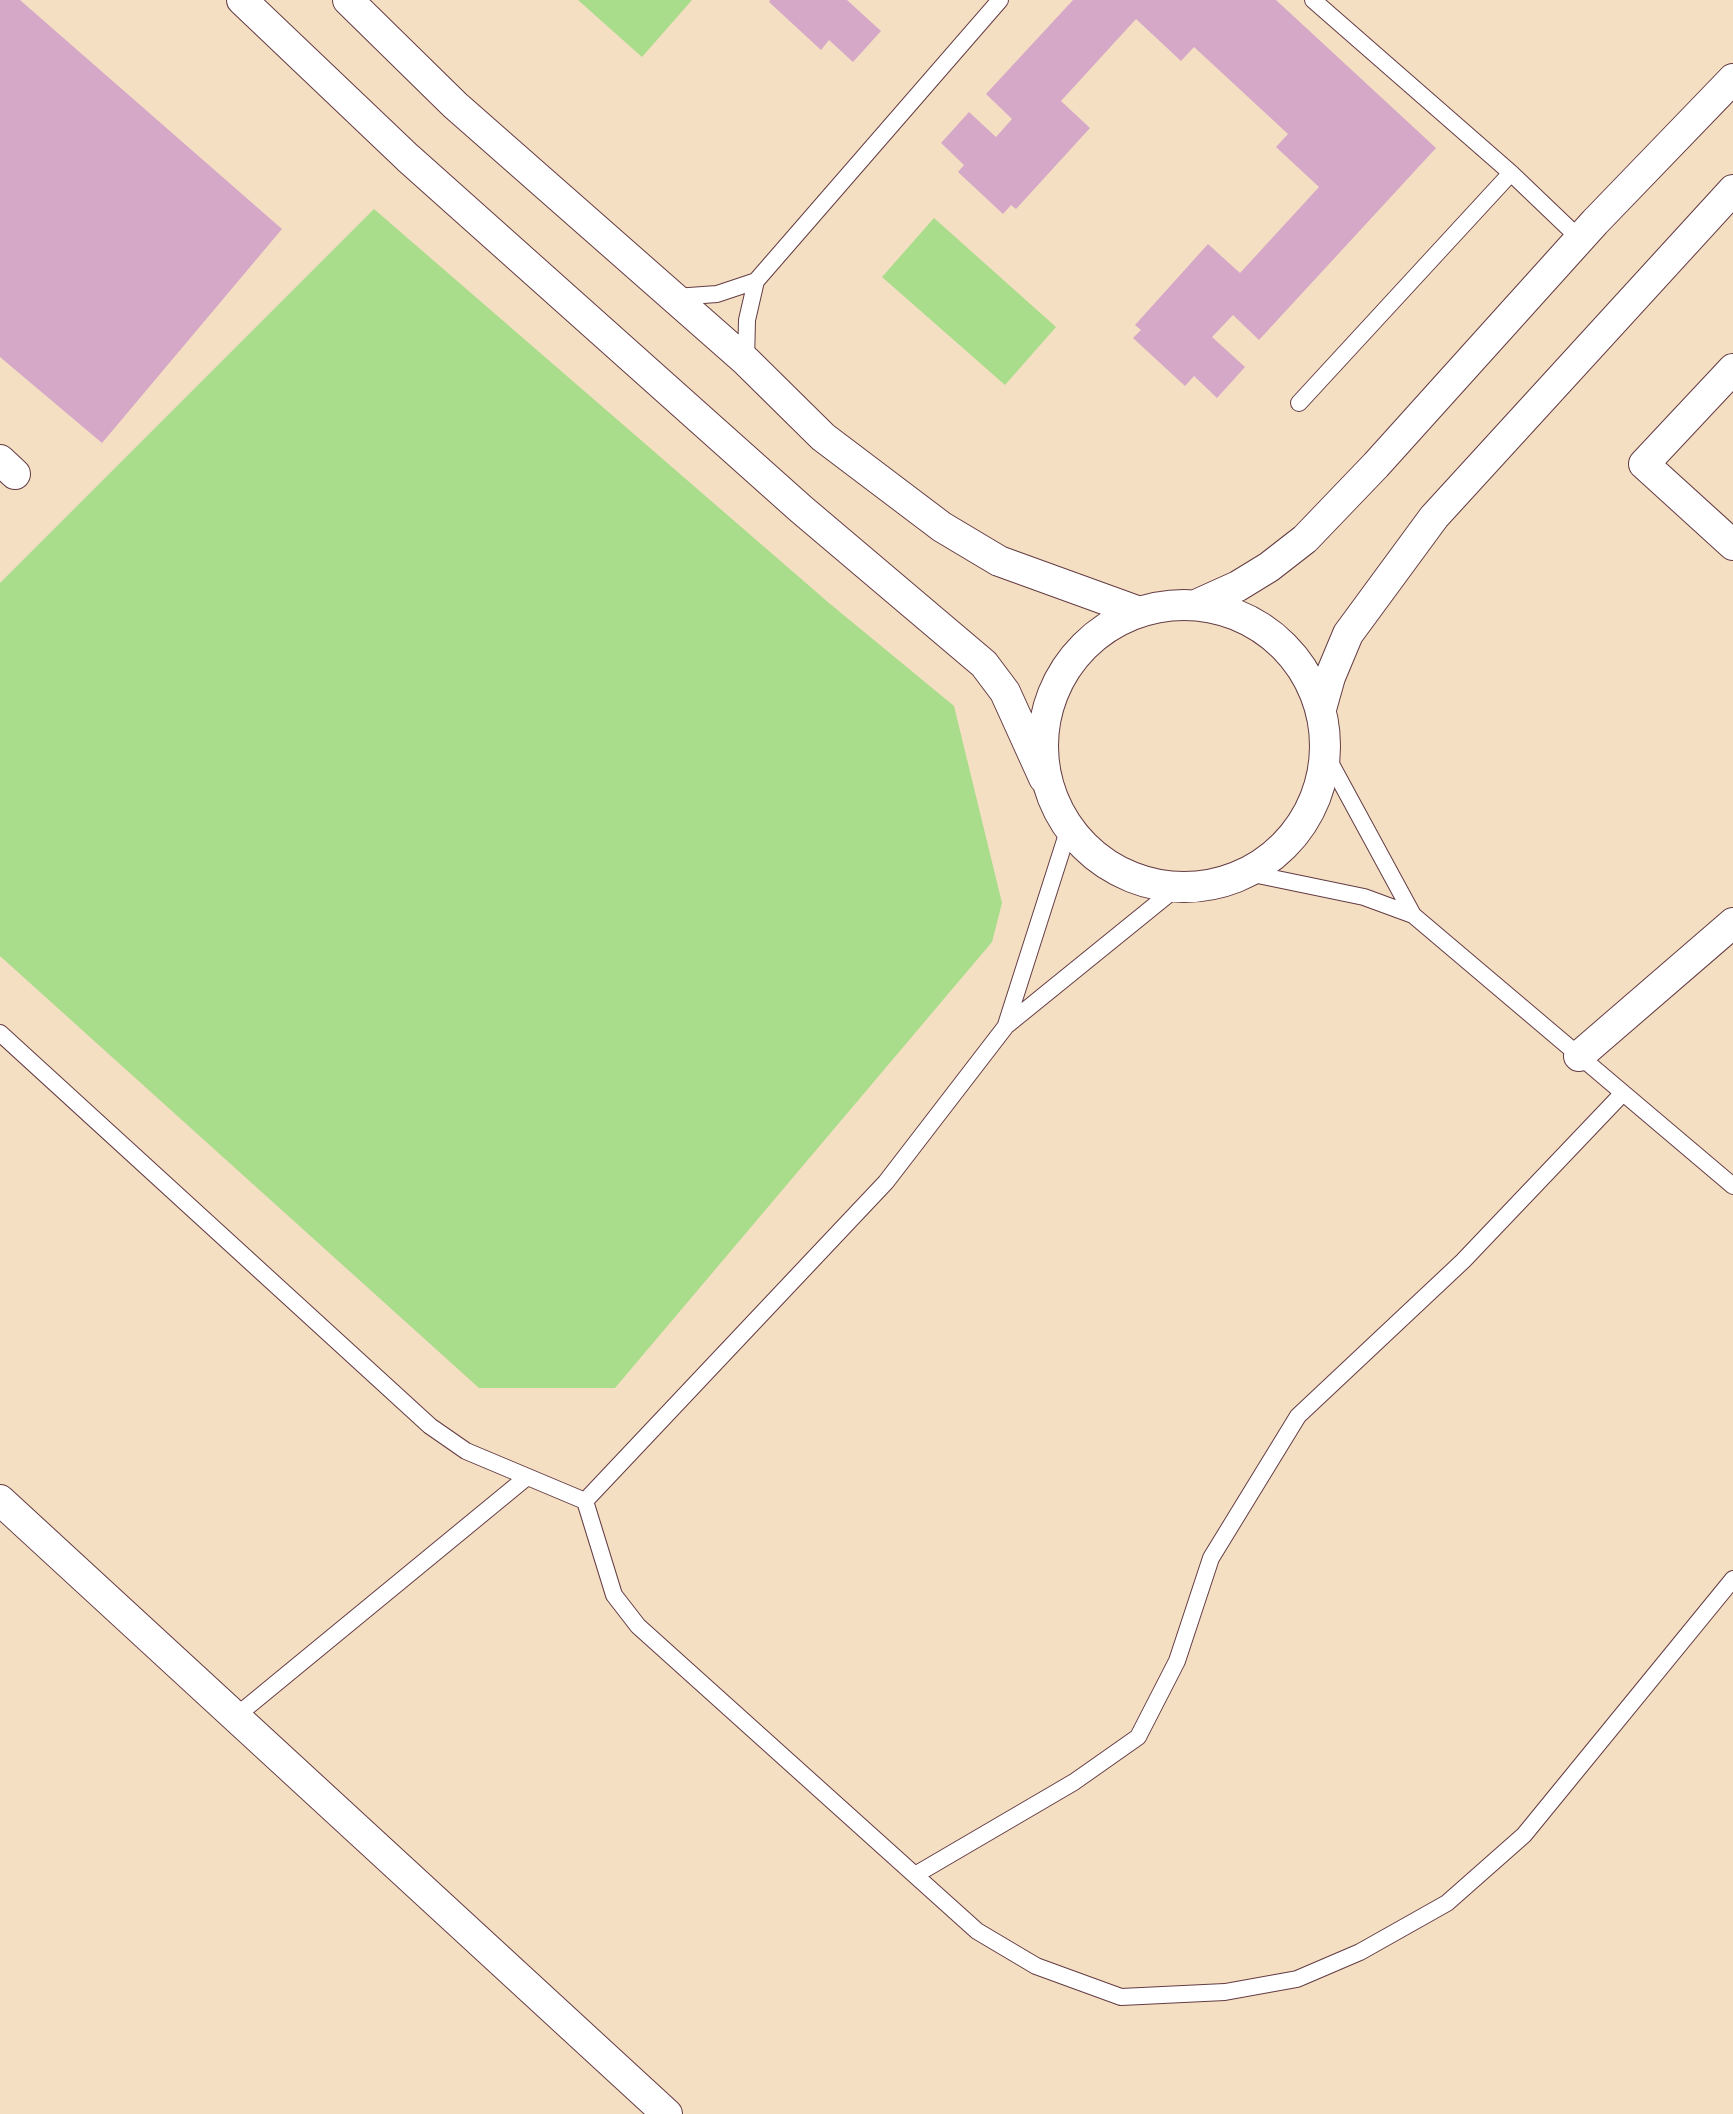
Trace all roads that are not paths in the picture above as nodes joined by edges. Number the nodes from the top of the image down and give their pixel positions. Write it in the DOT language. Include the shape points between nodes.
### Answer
graph roads {
  1 [pos="242,0"];
  2 [pos="348,0"];
  3 [pos="1000,0"];
  4 [pos="1313,0"];
  5 [pos="1733,79"];
  6 [pos="1511,173"];
  7 [pos="1733,190"];
  8 [pos="1580,239"];
  9 [pos="756,281"];
  10 [pos="675,297"];
  11 [pos="746,361"];
  12 [pos="1733,369"];
  13 [pos="1299,403"];
  14 [pos="1733,545"];
  15 [pos="1198,604"];
  16 [pos="1137,611"];
  17 [pos="1321,709"];
  18 [pos="1325,753"];
  19 [pos="1044,778"];
  20 [pos="1068,831"];
  21 [pos="1248,873"];
  22 [pos="1175,889"];
  23 [pos="1413,915"];
  24 [pos="1733,922"];
  25 [pos="1006,1026"];
  26 [pos="0,1032"];
  27 [pos="1579,1056"];
  28 [pos="1623,1093"];
  29 [pos="1733,1186"];
  30 [pos="527,1477"];
  31 [pos="0,1500"];
  32 [pos="585,1501"];
  33 [pos="1733,1579"];
  34 [pos="235,1717"];
  35 [pos="915,1875"];
  36 [pos="667,2114"];
  1 -- 19 [label="street" via="418,167 801,509 984,664 1005,692"];
  2 -- 10 [label="street" via="455,104"];
  3 -- 9 [label="lane"];
  4 -- 6 [label="lane"];
  5 -- 8 [label="street"];
  6 -- 8 [label="lane"];
  6 -- 13 [label="lane"];
  7 -- 17 [label="street" via="1434,517 1348,634"];
  8 -- 15 [label="street" via="1305,539 1238,586"];
  9 -- 10 [label="lane" via="717,294"];
  9 -- 11 [label="lane" via="747,320"];
  10 -- 11 [label="street"];
  11 -- 16 [label="street" via="823,437 942,527 999,561"];
  12 -- 14 [label="street" via="1644,464"];
  15 -- 16 [label="street"];
  15 -- 17 [label="street" via="1240,615 1275,638 1303,670"];
  16 -- 19 [label="street" via="1079,648 1046,709"];
  17 -- 18 [label="street"];
  18 -- 21 [label="street" via="1314,802 1287,843"];
  18 -- 23 [label="lane"];
  19 -- 20 [label="street"];
  20 -- 22 [label="street" via="1115,872"];
  20 -- 25 [label="lane"];
  21 -- 22 [label="street"];
  21 -- 23 [label="lane" via="1364,897"];
  22 -- 25 [label="lane"];
  23 -- 27 [label="lane"];
  24 -- 27 [label="street"];
  25 -- 32 [label="lane" via="886,1182"];
  26 -- 30 [label="lane" via="430,1426 466,1451"];
  27 -- 28 [label="lane"];
  28 -- 29 [label="lane"];
  28 -- 35 [label="lane" via="1463,1261 1298,1416 1211,1558 1177,1661 1138,1737 1074,1782"];
  30 -- 32 [label="lane"];
  30 -- 34 [label="lane"];
  31 -- 34 [label="street"];
  32 -- 35 [label="lane" via="614,1595 638,1626"];
  33 -- 35 [label="lane" via="1524,1835 1447,1903 1360,1952 1297,1979 1225,1992 1121,1997 1036,1966 1000,1945 977,1931"];
  34 -- 36 [label="street"];
}
